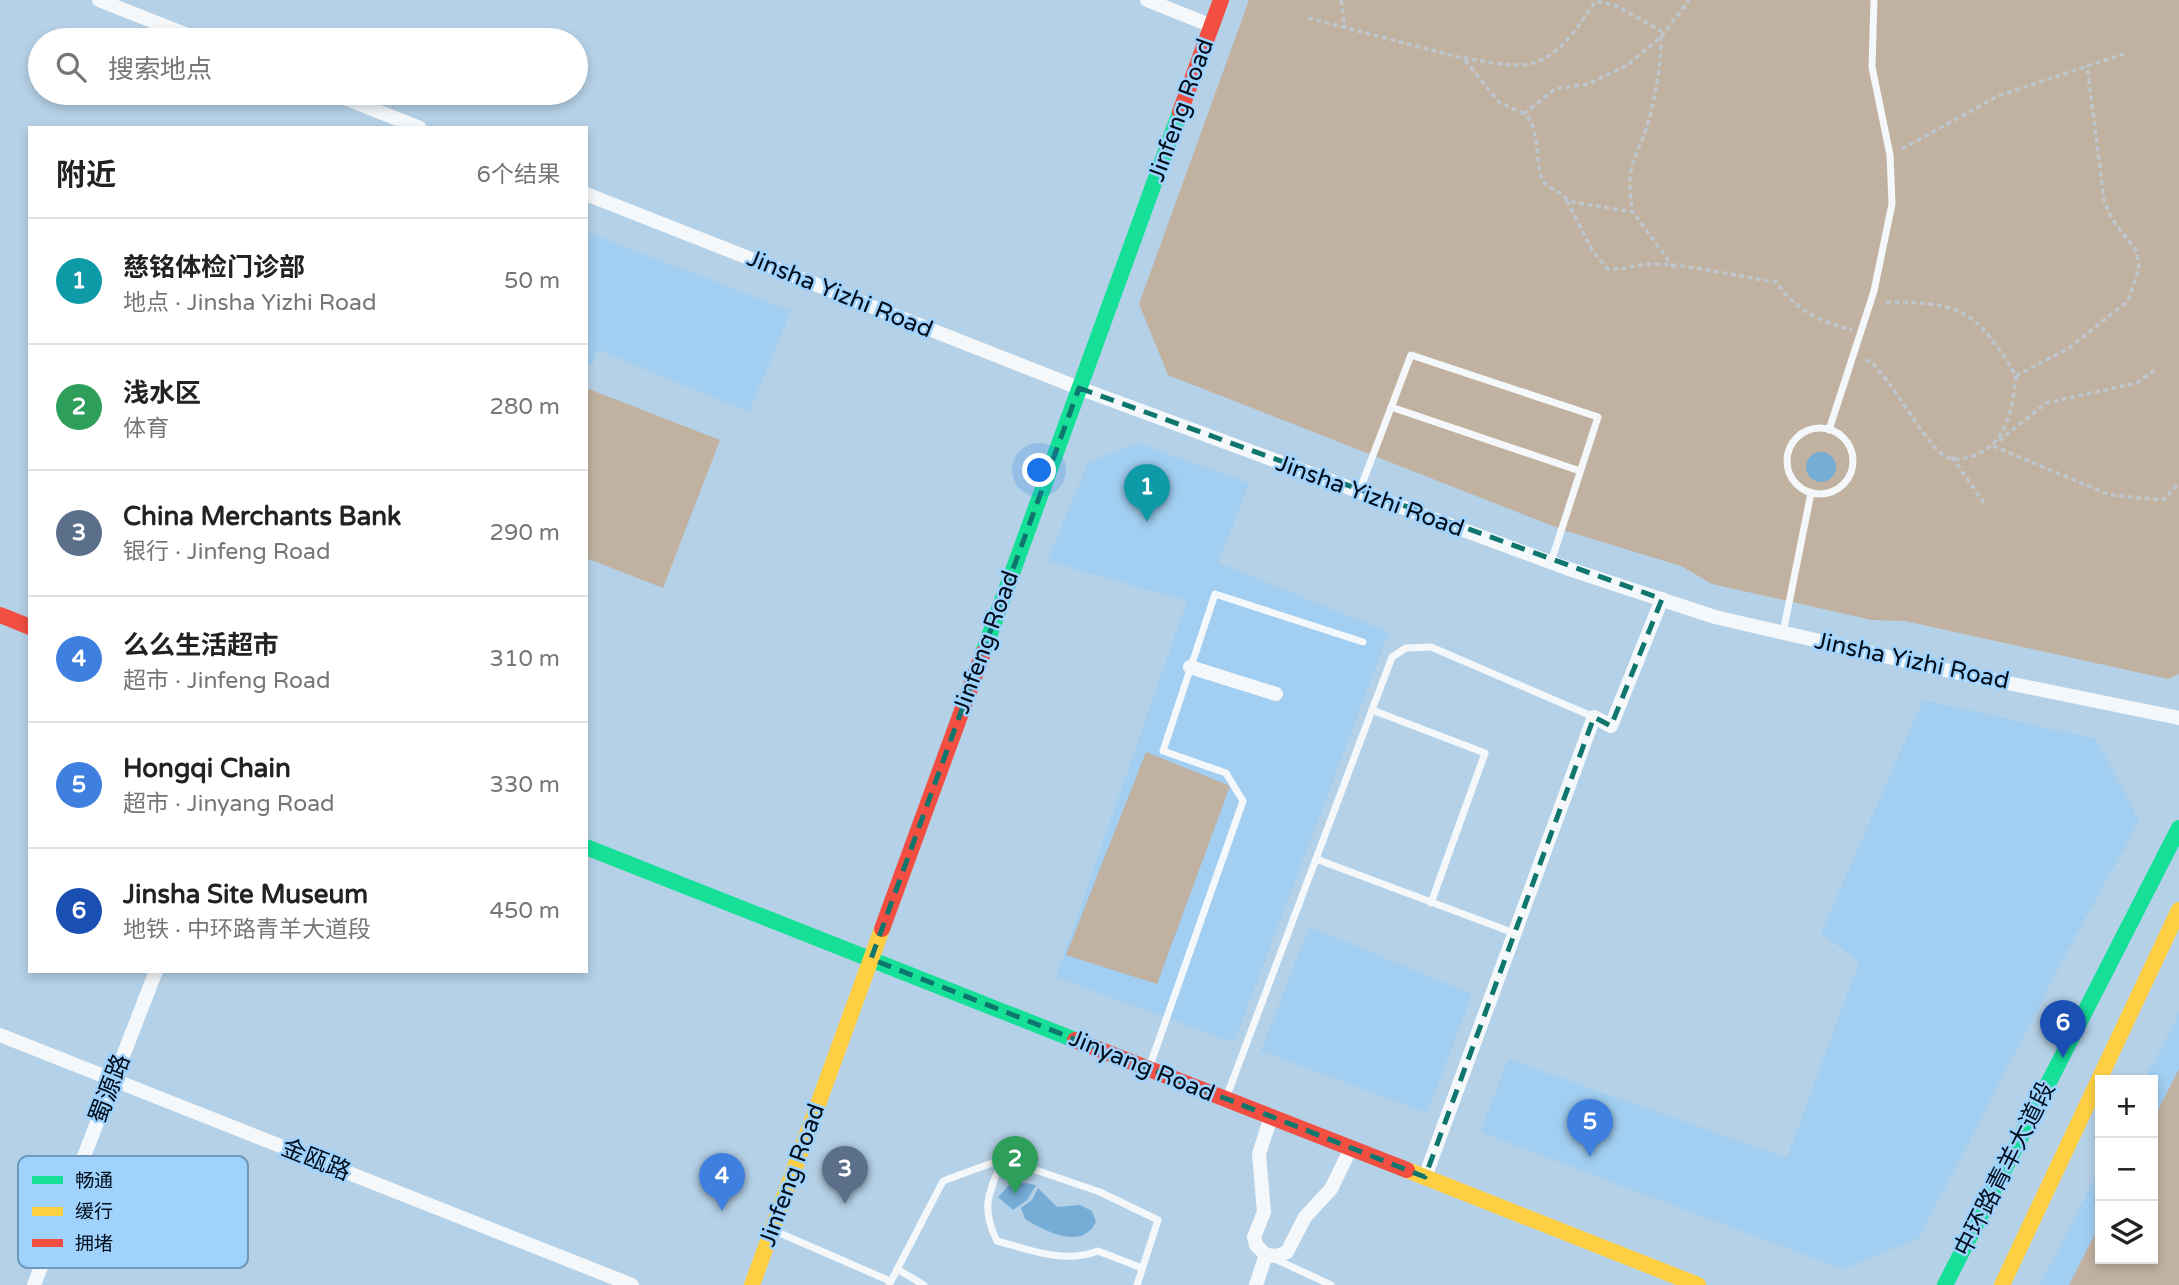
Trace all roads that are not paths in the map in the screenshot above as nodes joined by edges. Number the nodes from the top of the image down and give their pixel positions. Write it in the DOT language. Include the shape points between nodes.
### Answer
graph roads {
  1 [pos="99,0"];
  2 [pos="1147,0"];
  3 [pos="1221,0"];
  4 [pos="1874,0"];
  5 [pos="1212,26"];
  6 [pos="170,28"];
  7 [pos="362,105"];
  8 [pos="415,126"];
  9 [pos="588,195"];
  10 [pos="1079,388"];
  11 [pos="1391,407"];
  12 [pos="1829,430"];
  13 [pos="1580,471"];
  14 [pos="1359,492"];
  15 [pos="1811,493"];
  16 [pos="1551,562"];
  17 [pos="1662,599"];
  18 [pos="0,615"];
  19 [pos="28,626"];
  20 [pos="1783,633"];
  21 [pos="1363,642"];
  22 [pos="1191,667"];
  23 [pos="1276,694"];
  24 [pos="1372,710"];
  25 [pos="1594,717"];
  26 [pos="2179,718"];
  27 [pos="2179,828"];
  28 [pos="588,848"];
  29 [pos="1316,859"];
  30 [pos="1431,903"];
  31 [pos="2179,911"];
  32 [pos="1514,933"];
  33 [pos="870,959"];
  34 [pos="155,973"];
  35 [pos="0,1035"];
  36 [pos="1148,1068"];
  37 [pos="114,1080"];
  38 [pos="1226,1099"];
  39 [pos="1271,1117"];
  40 [pos="1351,1149"];
  41 [pos="84,1156"];
  42 [pos="1003,1159"];
  43 [pos="1425,1177"];
  44 [pos="772,1230"];
  45 [pos="1266,1255"];
  46 [pos="41,1268"];
  47 [pos="1142,1268"];
  48 [pos="897,1269"];
  49 [pos="890,1283"];
  50 [pos="34,1285"];
  51 [pos="632,1285"];
  52 [pos="752,1285"];
  53 [pos="924,1285"];
  54 [pos="1137,1285"];
  55 [pos="1256,1285"];
  56 [pos="1331,1285"];
  57 [pos="1698,1285"];
  58 [pos="1945,1285"];
  59 [pos="2001,1285"];
  1 -- 6 [label="street"];
  2 -- 5 [label="street"];
  3 -- 5 [label="street, Jinfeng Road"];
  4 -- 12 [label="lane" via="1872,67 1891,155 1892,204 1871,302"];
  5 -- 10 [label="street, Jinfeng Road"];
  7 -- 8 [label="street"];
  9 -- 10 [label="street, Jinsha Yizhi Road"];
  10 -- 14 [label="street, Jinsha Yizhi Road"];
  10 -- 33 [label="street, Jinfeng Road"];
  11 -- 13 [label="lane"];
  11 -- 13 [label="lane" via="1411,355 1598,417"];
  11 -- 14 [label="lane"];
  12 -- 15 [label="lane" via="1806,431 1787,458 1793,480"];
  12 -- 15 [label="lane" via="1846,441 1852,470 1841,487"];
  13 -- 16 [label="lane"];
  14 -- 16 [label="street, Jinsha Yizhi Road"];
  15 -- 20 [label="lane"];
  16 -- 17 [label="street, Jinsha Yizhi Road"];
  17 -- 20 [label="street, Jinsha Yizhi Road"];
  17 -- 25 [label="street" via="1611,726"];
  18 -- 19 [label="street"];
  20 -- 26 [label="street, Jinsha Yizhi Road"];
  21 -- 22 [label="lane" via="1215,594"];
  22 -- 23 [label="street"];
  22 -- 36 [label="lane" via="1163,751 1226,773 1243,801"];
  24 -- 25 [label="lane" via="1392,657 1406,648 1431,647"];
  24 -- 29 [label="lane"];
  24 -- 30 [label="lane" via="1485,753"];
  25 -- 32 [label="street"];
  27 -- 58 [label="street, 中环路青羊大道段"];
  28 -- 33 [label="street, Jinyang Road"];
  29 -- 30 [label="lane"];
  29 -- 38 [label="lane"];
  30 -- 32 [label="lane"];
  31 -- 59 [label="street, 中环路青羊大道段"];
  32 -- 43 [label="street"];
  33 -- 36 [label="street, Jinyang Road"];
  33 -- 44 [label="street, Jinfeng Road"];
  34 -- 37 [label="street, 蜀源路"];
  35 -- 37 [label="street, 金瓯路"];
  36 -- 38 [label="street, Jinyang Road"];
  37 -- 41 [label="street, 蜀源路"];
  37 -- 51 [label="street, 金瓯路"];
  38 -- 39 [label="street, Jinyang Road"];
  39 -- 40 [label="street, Jinyang Road"];
  39 -- 45 [label="street" via="1259,1154 1264,1212 1254,1237"];
  40 -- 43 [label="street, Jinyang Road"];
  40 -- 45 [label="street" via="1331,1189 1305,1217 1287,1252"];
  42 -- 47 [label="lane" via="1100,1192 1158,1220"];
  42 -- 47 [label="lane" via="990,1191 986,1218 997,1241 1056,1256 1082,1257 1098,1251"];
  42 -- 48 [label="lane" via="943,1181"];
  43 -- 57 [label="street, Jinyang Road"];
  44 -- 49 [label="lane"];
  44 -- 52 [label="street, Jinfeng Road"];
  45 -- 55 [label="street"];
  45 -- 56 [label="lane"];
  46 -- 50 [label="street, 蜀源路"];
  47 -- 54 [label="lane"];
  48 -- 49 [label="lane"];
  48 -- 53 [label="lane"];
}
